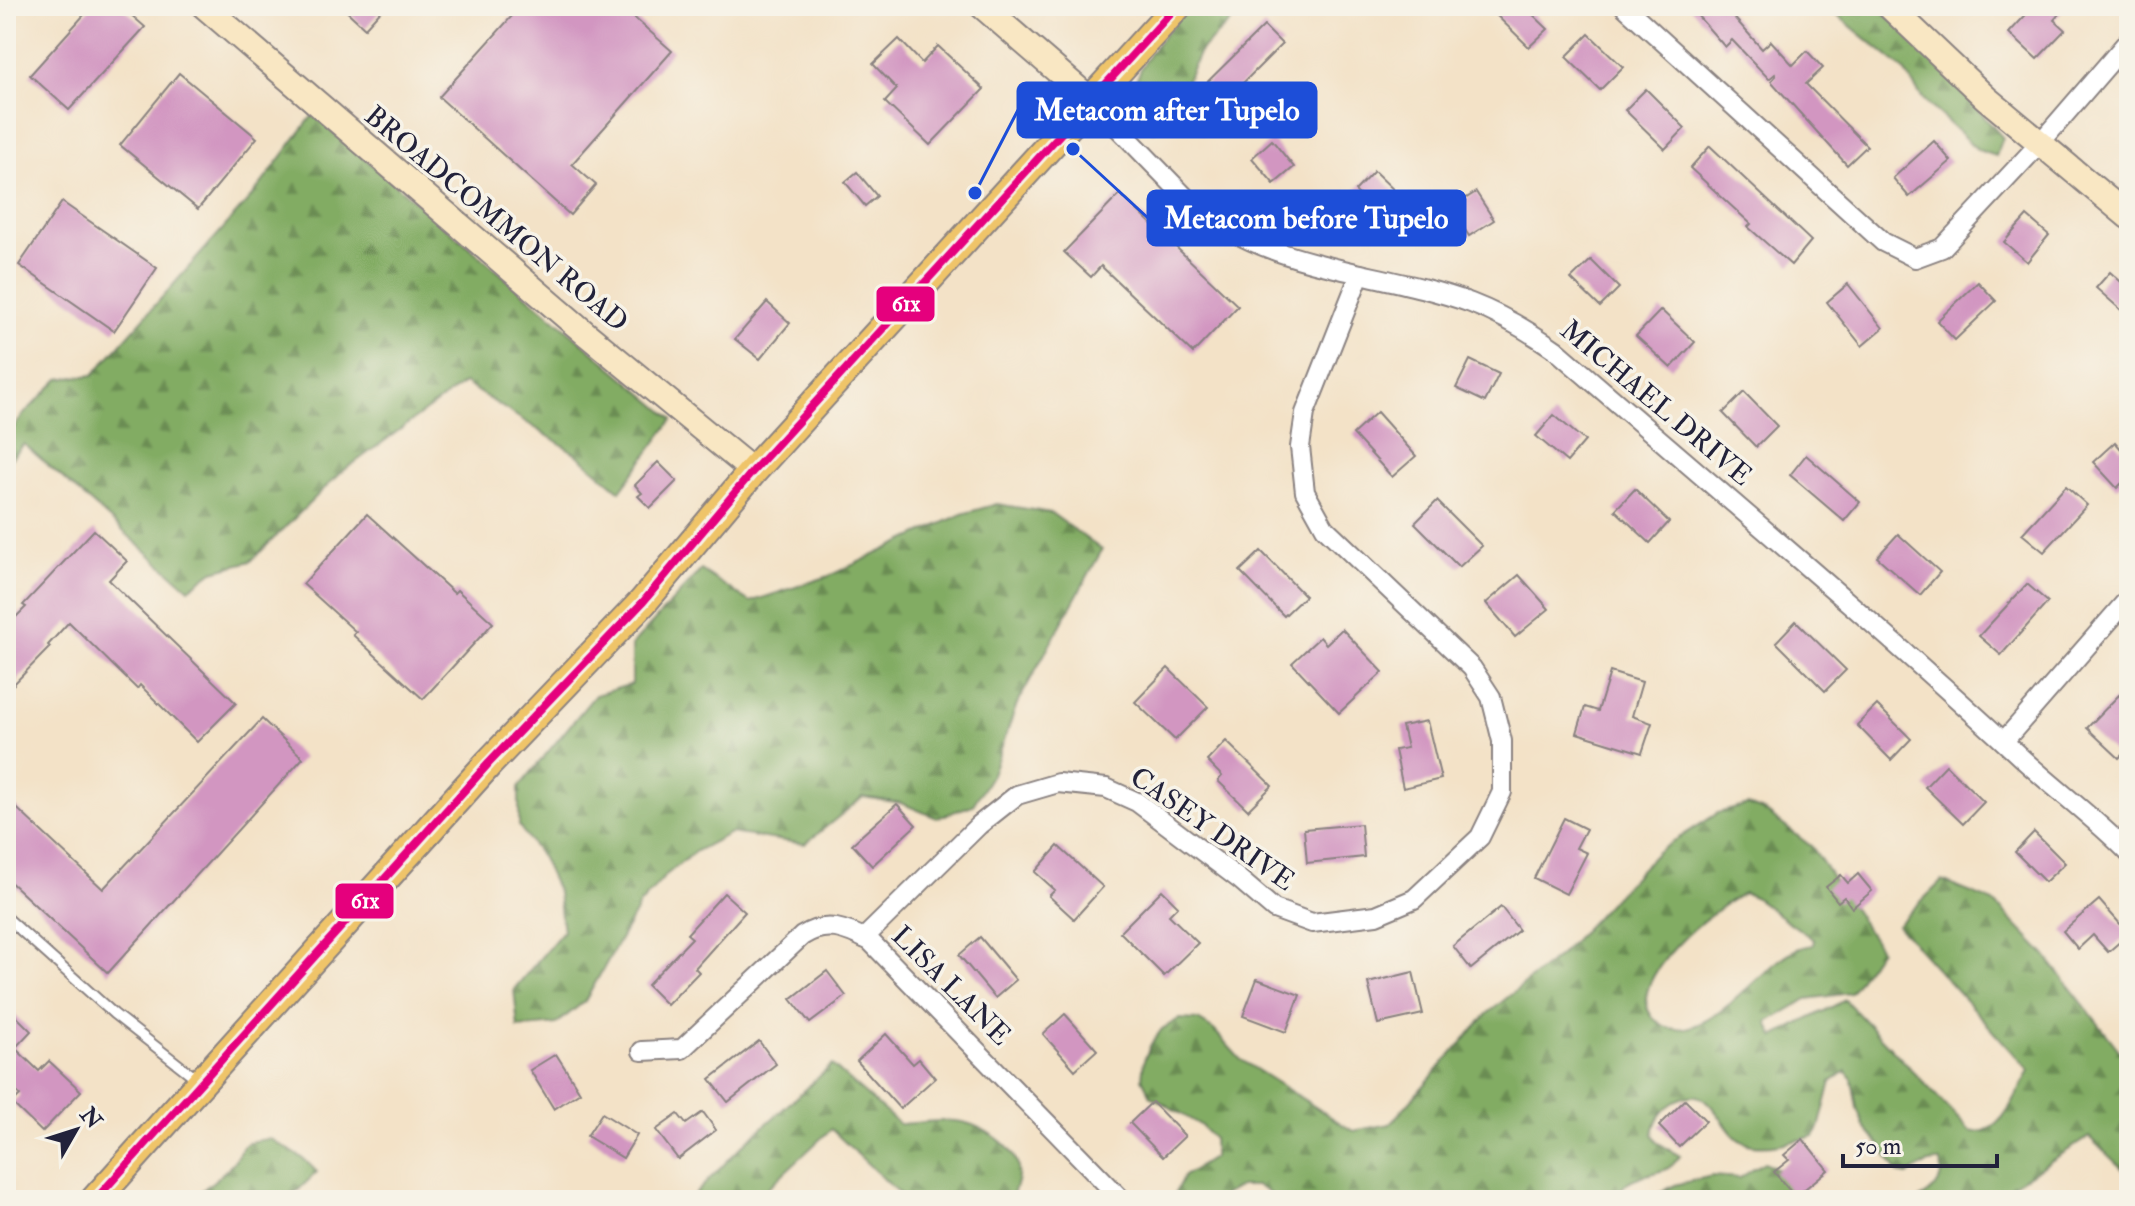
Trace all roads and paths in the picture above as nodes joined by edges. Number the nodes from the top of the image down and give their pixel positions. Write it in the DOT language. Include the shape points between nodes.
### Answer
graph roads {
  1 [pos="204,6"];
  2 [pos="982,6"];
  3 [pos="1177,6"];
  4 [pos="1624,6"];
  5 [pos="1889,6"];
  6 [pos="2129,40"];
  7 [pos="1091,100"];
  8 [pos="2041,142"];
  9 [pos="2129,217"];
  10 [pos="1360,274"];
  11 [pos="753,471"];
  12 [pos="2129,598"];
  13 [pos="2004,741"];
  14 [pos="2129,853"];
  15 [pos="6,917"];
  16 [pos="864,938"];
  17 [pos="642,1051"];
  18 [pos="203,1084"];
  19 [pos="95,1200"];
  20 [pos="1122,1200"];
  1 -- 11 [label="street, BROADCOMMON ROAD"];
  2 -- 7 [label="street"];
  3 -- 7 [label="main road"];
  4 -- 8 [label="street" via="1883,242 1915,258 1942,248"];
  5 -- 8 [label="street"];
  6 -- 8 [label="street"];
  7 -- 10 [label="street, MICHAEL DRIVE" via="1206,216 1266,248"];
  7 -- 11 [label="main road"];
  8 -- 9 [label="street"];
  10 -- 13 [label="street, MICHAEL DRIVE" via="1469,303 1514,322 1556,350"];
  10 -- 16 [label="street, CASEY DRIVE" via="1305,413 1300,447 1305,492 1325,528 1472,668 1491,697 1502,741 1502,792 1480,837 1414,899 1376,915 1312,923 1274,909 1137,802 1106,788 1058,783 1017,795 979,825"];
  11 -- 18 [label="main road" via="643,602 489,763"];
  12 -- 13 [label="street"];
  13 -- 14 [label="street, MICHAEL DRIVE"];
  15 -- 18 [label="lane" via="114,1014"];
  16 -- 17 [label="street, LISA LANE" via="844,927 815,927 682,1049"];
  16 -- 20 [label="street, LISA LANE"];
  18 -- 19 [label="main road"];
}
